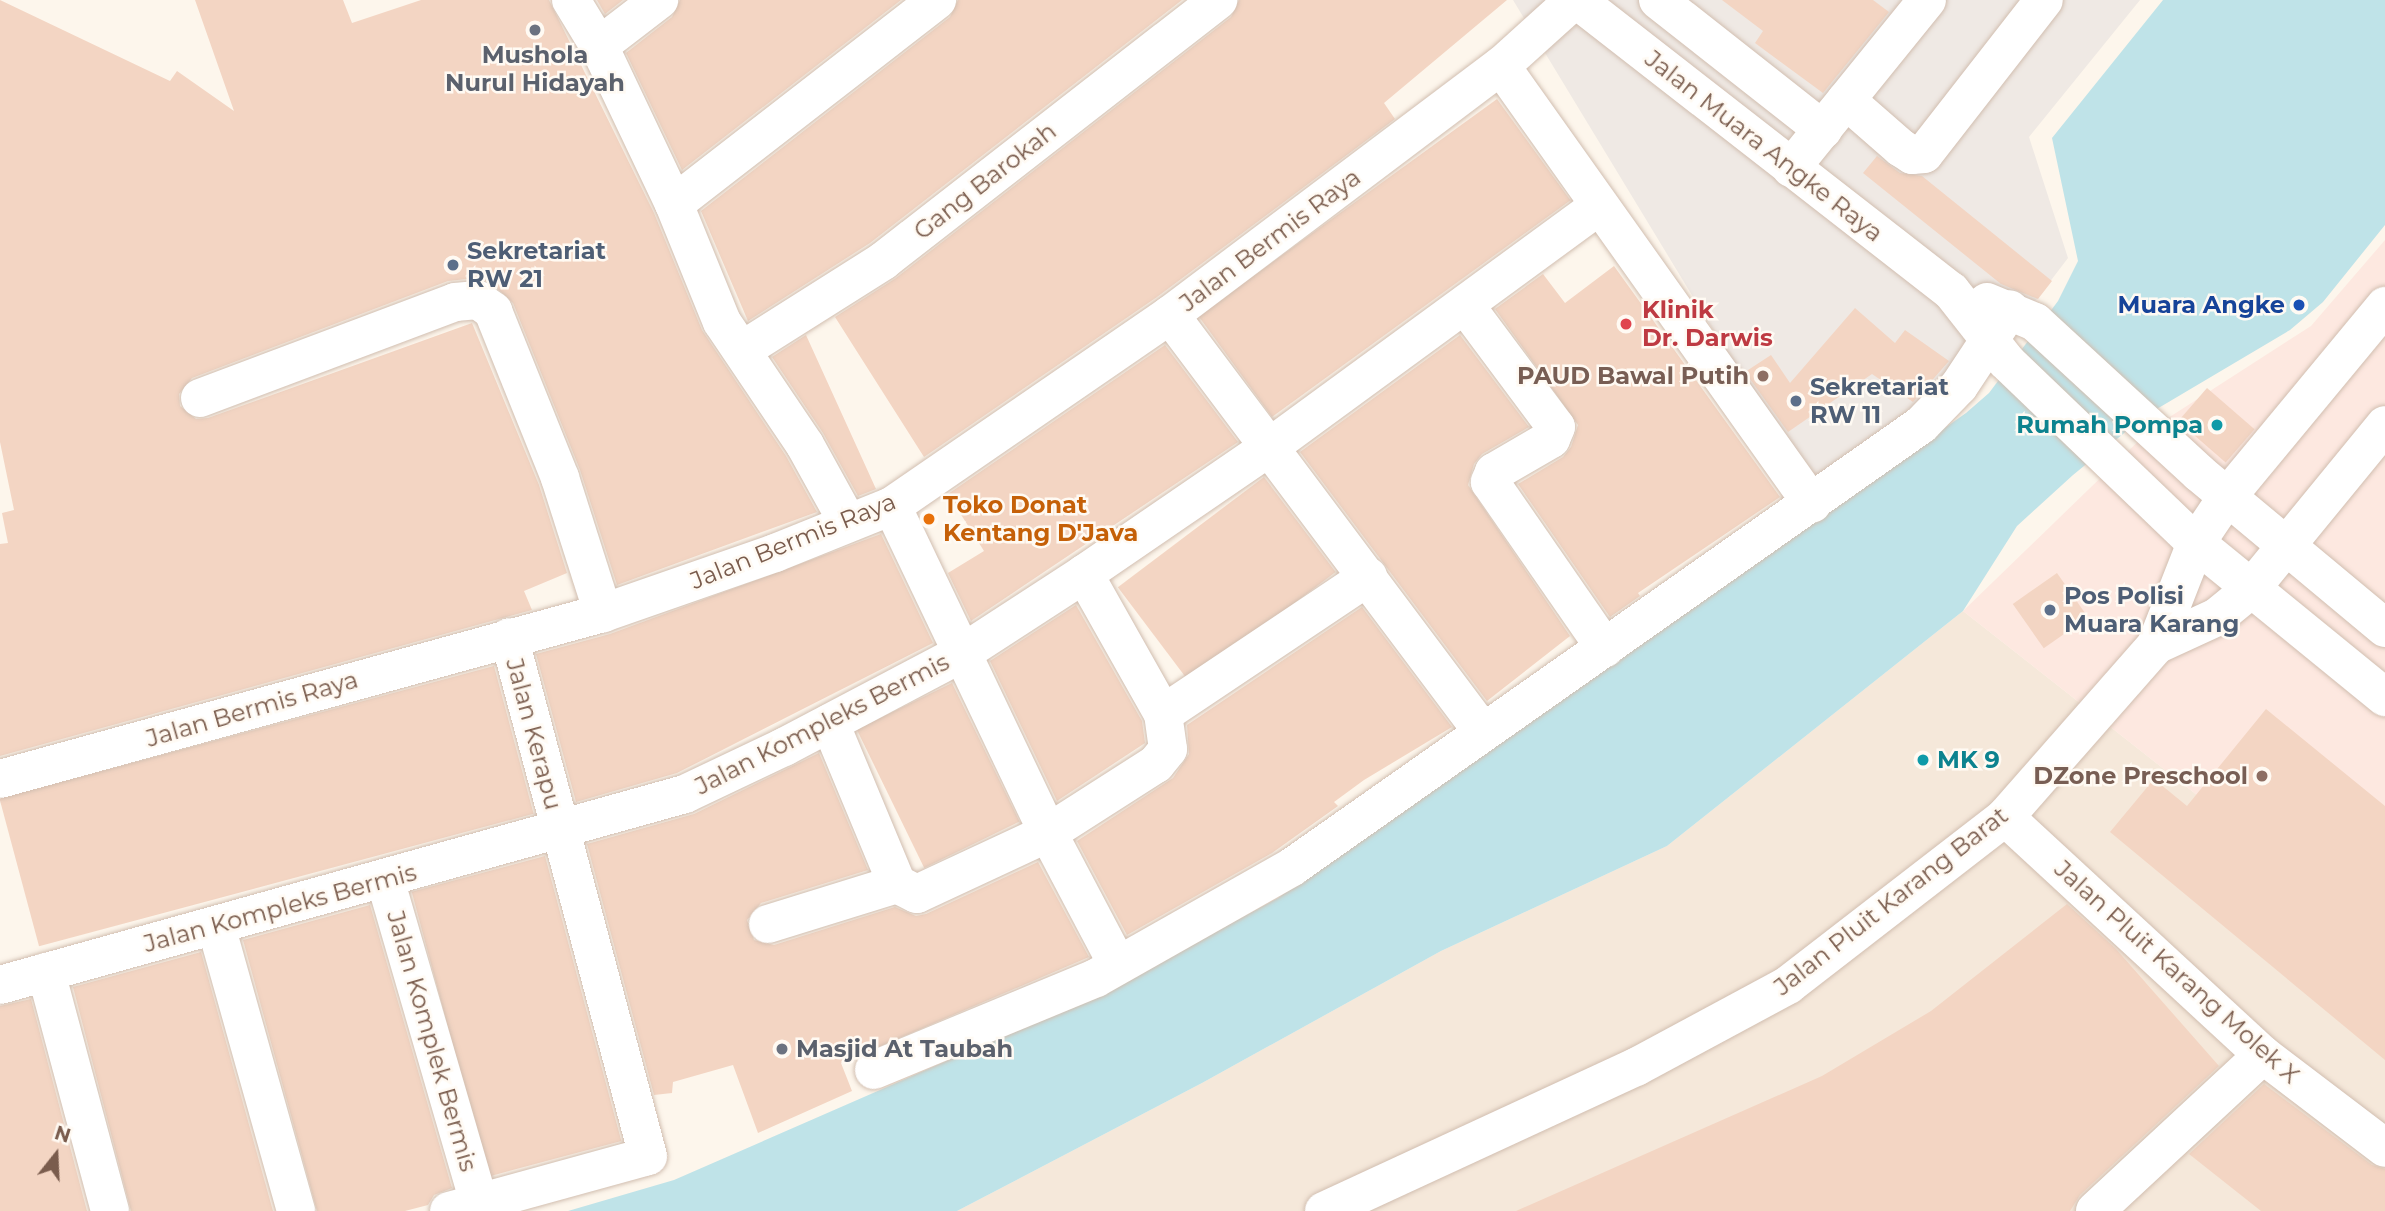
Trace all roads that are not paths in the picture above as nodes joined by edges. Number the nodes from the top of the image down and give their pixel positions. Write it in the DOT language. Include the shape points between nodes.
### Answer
graph roads {
  1 [pos="571,0"];
  2 [pos="659,0"];
  3 [pos="937,0"];
  4 [pos="1218,0"];
  5 [pos="1576,0"];
  6 [pos="1658,0"];
  7 [pos="1927,0"];
  8 [pos="2044,0"];
  9 [pos="598,46"];
  10 [pos="1501,66"];
  11 [pos="1846,100"];
  12 [pos="1823,130"];
  13 [pos="1791,168"];
  14 [pos="674,204"];
  15 [pos="1600,206"];
  16 [pos="1951,291"];
  17 [pos="1465,305"];
  18 [pos="2385,306"];
  19 [pos="1170,315"];
  20 [pos="2022,315"];
  21 [pos="744,349"];
  22 [pos="1997,352"];
  23 [pos="200,398"];
  24 [pos="2385,425"];
  25 [pos="1271,446"];
  26 [pos="2227,497"];
  27 [pos="1812,504"];
  28 [pos="892,506"];
  29 [pos="848,523"];
  30 [pos="2196,543"];
  31 [pos="2286,546"];
  32 [pos="1084,574"];
  33 [pos="1368,577"];
  34 [pos="2250,590"];
  35 [pos="603,612"];
  36 [pos="2385,628"];
  37 [pos="509,637"];
  38 [pos="2156,645"];
  39 [pos="1605,648"];
  40 [pos="964,652"];
  41 [pos="2385,697"];
  42 [pos="1163,713"];
  43 [pos="830,723"];
  44 [pos="1482,731"];
  45 [pos="0,779"];
  46 [pos="2005,817"];
  47 [pos="559,831"];
  48 [pos="1048,833"];
  49 [pos="386,879"];
  50 [pos="897,884"];
  51 [pos="768,924"];
  52 [pos="216,926"];
  53 [pos="1117,964"];
  54 [pos="46,972"];
  55 [pos="0,985"];
  56 [pos="2263,1055"];
  57 [pos="874,1070"];
  58 [pos="2385,1148"];
  59 [pos="2114,1206"];
  60 [pos="464,1207"];
  61 [pos="110,1211"];
  62 [pos="296,1211"];
  63 [pos="1324,1211"];
  1 -- 9 [label="street"];
  2 -- 9 [label="street"];
  3 -- 14 [label="street"];
  4 -- 21 [label="street, Gang Barokah" via="883,261"];
  5 -- 10 [label="street, Jalan Bermis Raya"];
  5 -- 13 [label="street, Jalan Muara Angke Raya"];
  6 -- 12 [label="street"];
  7 -- 11 [label="street"];
  8 -- 11 [label="street" via="1924,154 1912,155 1901,148"];
  9 -- 14 [label="street"];
  10 -- 15 [label="street"];
  10 -- 19 [label="street, Jalan Bermis Raya"];
  11 -- 12 [label="street"];
  12 -- 13 [label="street"];
  13 -- 16 [label="street, Jalan Muara Angke Raya"];
  14 -- 21 [label="street" via="722,322"];
  15 -- 17 [label="street, Jalan Kompleks Bermis"];
  15 -- 27 [label="street"];
  16 -- 20 [label="street, Jalan Muara Angke Raya"];
  16 -- 22 [label="street, Jalan Muara Angke Raya"];
  17 -- 25 [label="street, Jalan Kompleks Bermis"];
  17 -- 39 [label="street" via="1556,427 1551,439 1494,472 1490,482"];
  18 -- 26 [label="street, Jalan Pluit Karang Barat"];
  19 -- 25 [label="street"];
  19 -- 28 [label="street, Jalan Bermis Raya"];
  20 -- 22 [label="street"];
  20 -- 26 [label="street, Jalan Muara Angke Raya"];
  21 -- 29 [label="street"];
  22 -- 27 [label="street" via="1921,425"];
  22 -- 30 [label="street, Jalan Muara Angke Raya"];
  23 -- 35 [label="street" via="455,302 478,300 493,310 560,478"];
  24 -- 31 [label="street"];
  25 -- 32 [label="street, Jalan Kompleks Bermis"];
  25 -- 33 [label="street"];
  26 -- 30 [label="street, Jalan Pluit Karang Barat"];
  26 -- 31 [label="street, Jalan Muara Angke Raya"];
  27 -- 39 [label="street"];
  28 -- 29 [label="street, Jalan Bermis Raya"];
  28 -- 40 [label="street"];
  29 -- 35 [label="street, Jalan Bermis Raya"];
  30 -- 34 [label="street, Jalan Muara Angke Raya"];
  30 -- 38 [label="street, Jalan Pluit Karang Barat"];
  31 -- 34 [label="street"];
  31 -- 36 [label="street, Jalan Muara Angke Raya"];
  32 -- 40 [label="street, Jalan Kompleks Bermis"];
  32 -- 42 [label="street"];
  33 -- 42 [label="street"];
  33 -- 44 [label="street"];
  34 -- 38 [label="street" via="2217,617"];
  34 -- 41 [label="street, Jalan Muara Angke Raya"];
  35 -- 37 [label="street, Jalan Bermis Raya"];
  37 -- 45 [label="street, Jalan Bermis Raya"];
  37 -- 47 [label="street, Jalan Kerapu"];
  38 -- 46 [label="street, Jalan Pluit Karang Barat"];
  39 -- 44 [label="street"];
  40 -- 43 [label="street, Jalan Kompleks Bermis"];
  40 -- 48 [label="street"];
  42 -- 48 [label="street" via="1166,757"];
  43 -- 47 [label="street, Jalan Kompleks Bermis" via="685,793"];
  43 -- 50 [label="street"];
  44 -- 53 [label="street" via="1292,867"];
  46 -- 56 [label="street, Jalan Pluit Karang Molek X"];
  46 -- 63 [label="street, Jalan Pluit Karang Barat" via="1788,985 1636,1068"];
  47 -- 49 [label="street, Jalan Kompleks Bermis"];
  47 -- 60 [label="street" via="648,1156"];
  48 -- 50 [label="street" via="917,894"];
  48 -- 53 [label="street"];
  49 -- 52 [label="street, Jalan Kompleks Bermis"];
  49 -- 60 [label="street, Jalan Komplek Bermis"];
  50 -- 51 [label="street"];
  52 -- 54 [label="street, Jalan Kompleks Bermis"];
  52 -- 62 [label="street"];
  53 -- 57 [label="street" via="1096,978"];
  54 -- 55 [label="street, Jalan Kompleks Bermis"];
  54 -- 61 [label="street"];
  56 -- 58 [label="street, Jalan Pluit Karang Molek X"];
  56 -- 59 [label="street"];
}
